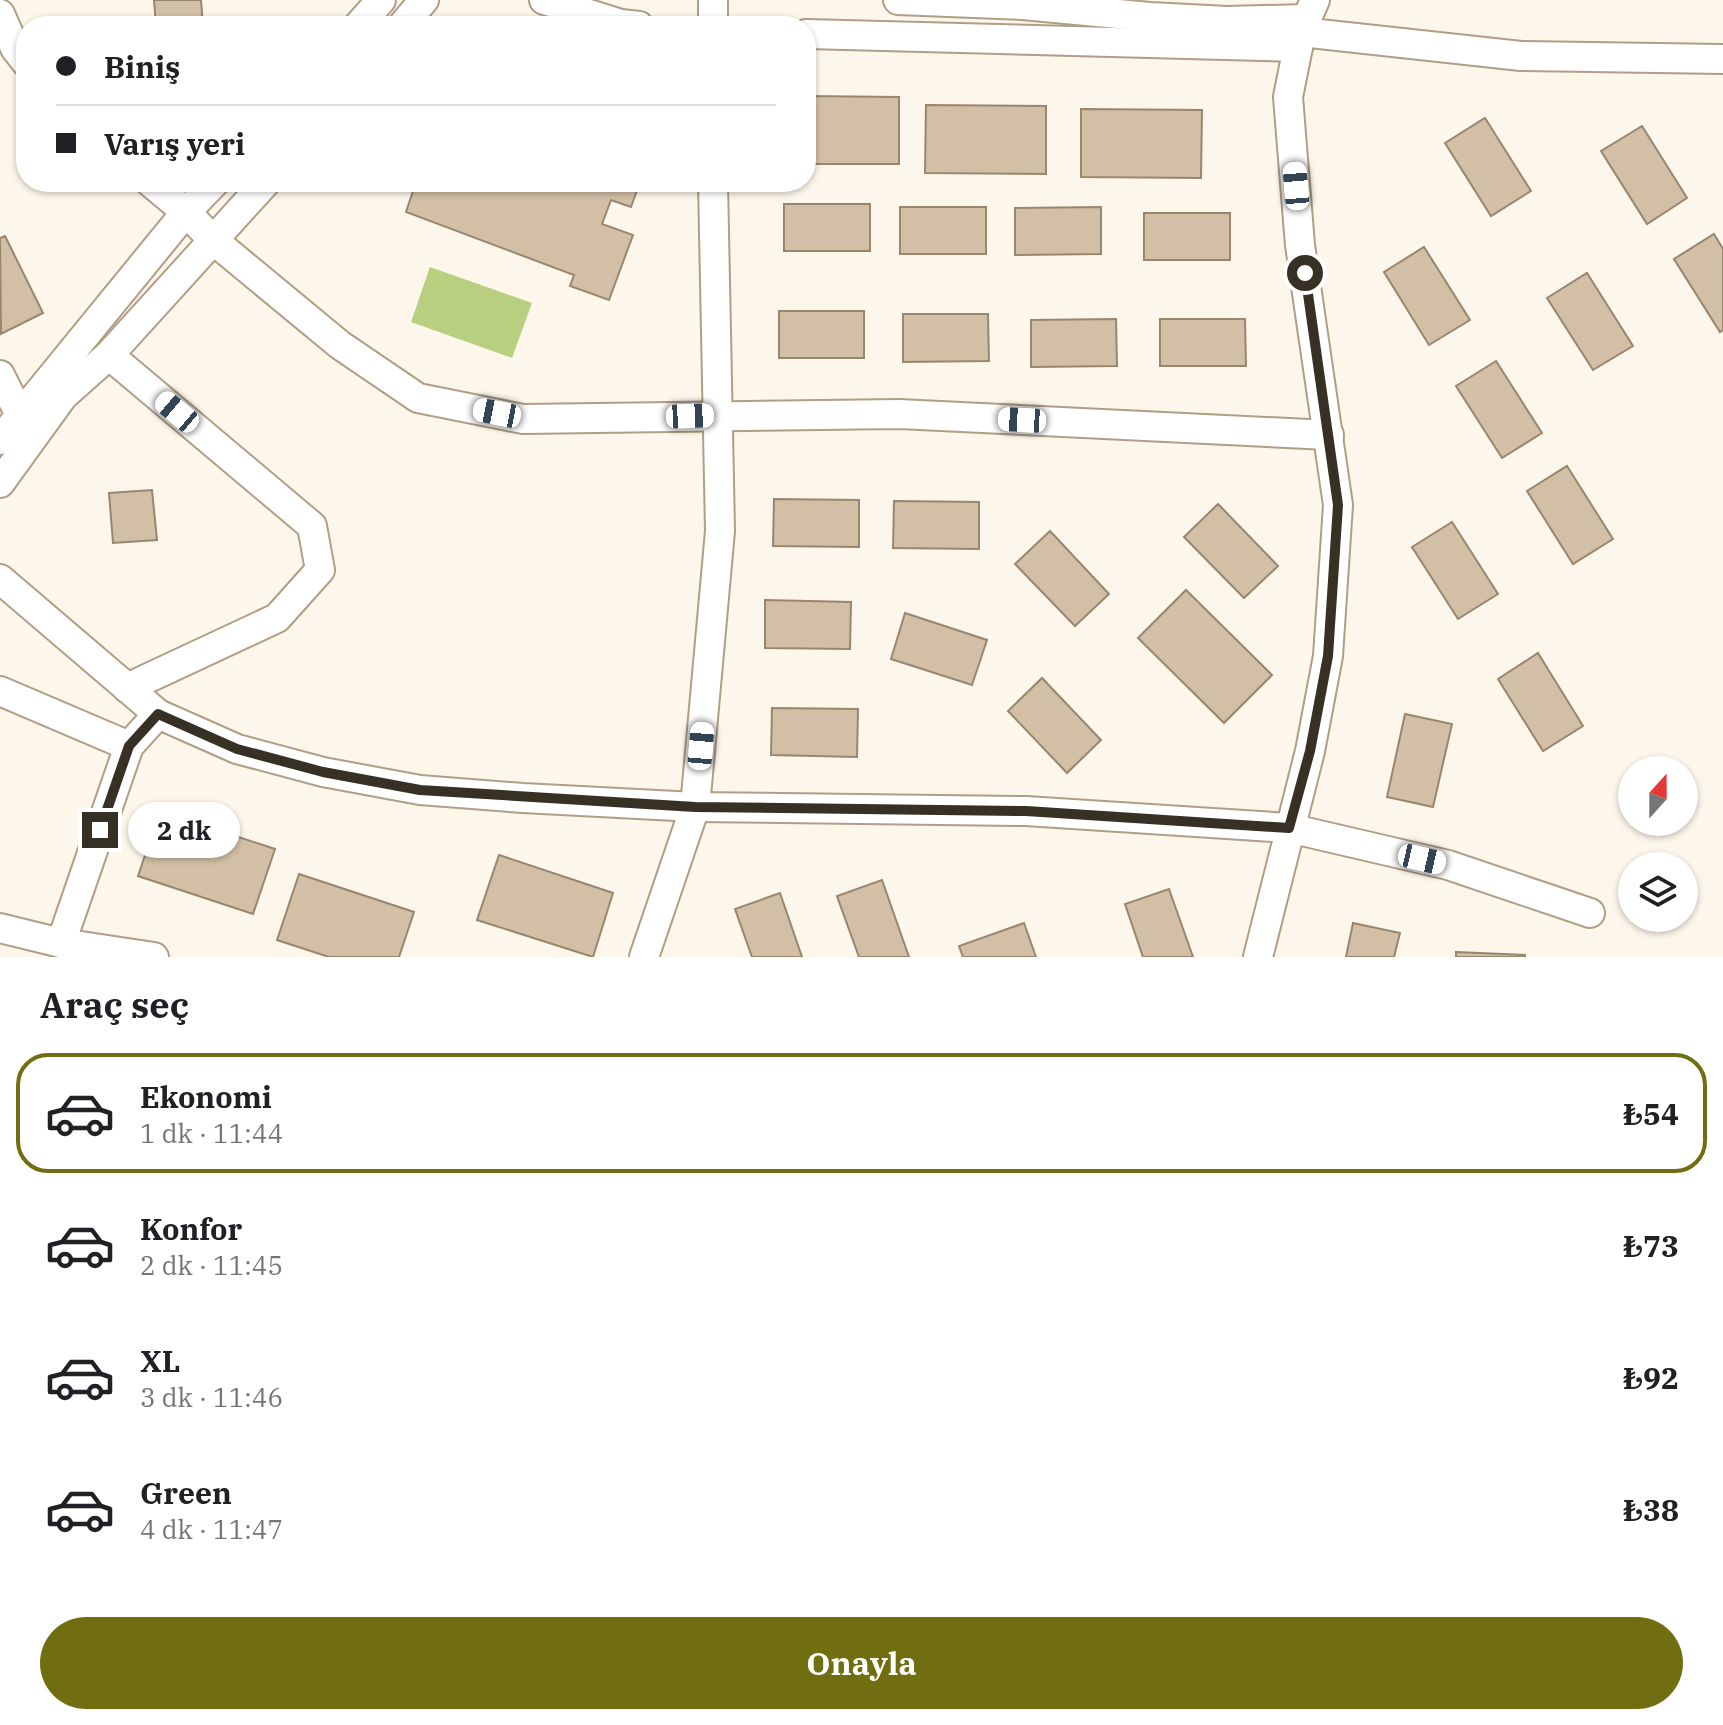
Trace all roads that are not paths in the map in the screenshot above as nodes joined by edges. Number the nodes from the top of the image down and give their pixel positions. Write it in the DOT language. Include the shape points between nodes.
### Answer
graph roads {
  1 [pos="381,0"];
  2 [pos="424,0"];
  3 [pos="544,0"];
  4 [pos="898,0"];
  5 [pos="1227,10"];
  6 [pos="0,14"];
  7 [pos="367,16"];
  8 [pos="410,16"];
  9 [pos="595,16"];
  10 [pos="1305,25"];
  11 [pos="816,34"];
  12 [pos="16,49"];
  13 [pos="1723,59"];
  14 [pos="162,192"];
  15 [pos="205,192"];
  16 [pos="257,192"];
  17 [pos="713,192"];
  18 [pos="186,212"];
  19 [pos="213,240"];
  20 [pos="109,355"];
  21 [pos="0,375"];
  22 [pos="20,415"];
  23 [pos="717,415"];
  24 [pos="1329,435"];
  25 [pos="0,440"];
  26 [pos="0,483"];
  27 [pos="0,579"];
  28 [pos="127,688"];
  29 [pos="0,691"];
  30 [pos="158,714"];
  31 [pos="129,746"];
  32 [pos="695,807"];
  33 [pos="1289,828"];
  34 [pos="1590,913"];
  35 [pos="0,928"];
  36 [pos="61,943"];
  37 [pos="154,957"];
  38 [pos="644,957"];
  39 [pos="1258,957"];
  1 -- 7 [label="street"];
  2 -- 8 [label="street"];
  3 -- 9 [label="street"];
  4 -- 5 [label="street" via="1150,17"];
  5 -- 10 [label="street"];
  6 -- 12 [label="street"];
  10 -- 11 [label="street"];
  10 -- 13 [label="street" via="1521,56"];
  10 -- 24 [label="street" via="1288,97 1300,245"];
  14 -- 18 [label="street"];
  15 -- 18 [label="street"];
  16 -- 19 [label="street"];
  17 -- 23 [label="street"];
  18 -- 19 [label="street"];
  18 -- 22 [label="street"];
  19 -- 20 [label="street"];
  19 -- 23 [label="street" via="340,345 418,398 523,419"];
  20 -- 26 [label="street" via="63,396"];
  20 -- 28 [label="street" via="312,526 320,570 277,618"];
  21 -- 22 [label="street"];
  22 -- 25 [label="street"];
  23 -- 24 [label="street" via="899,414"];
  23 -- 32 [label="street" via="720,531"];
  24 -- 33 [label="street" via="1338,505 1328,656"];
  27 -- 28 [label="street"];
  28 -- 30 [label="street"];
  29 -- 31 [label="street"];
  30 -- 31 [label="street"];
  30 -- 32 [label="street" via="237,749 420,790"];
  31 -- 36 [label="street"];
  32 -- 33 [label="street" via="1026,811"];
  32 -- 38 [label="street"];
  33 -- 34 [label="street" via="1448,865"];
  33 -- 39 [label="street"];
  35 -- 36 [label="street"];
  36 -- 37 [label="street"];
}
